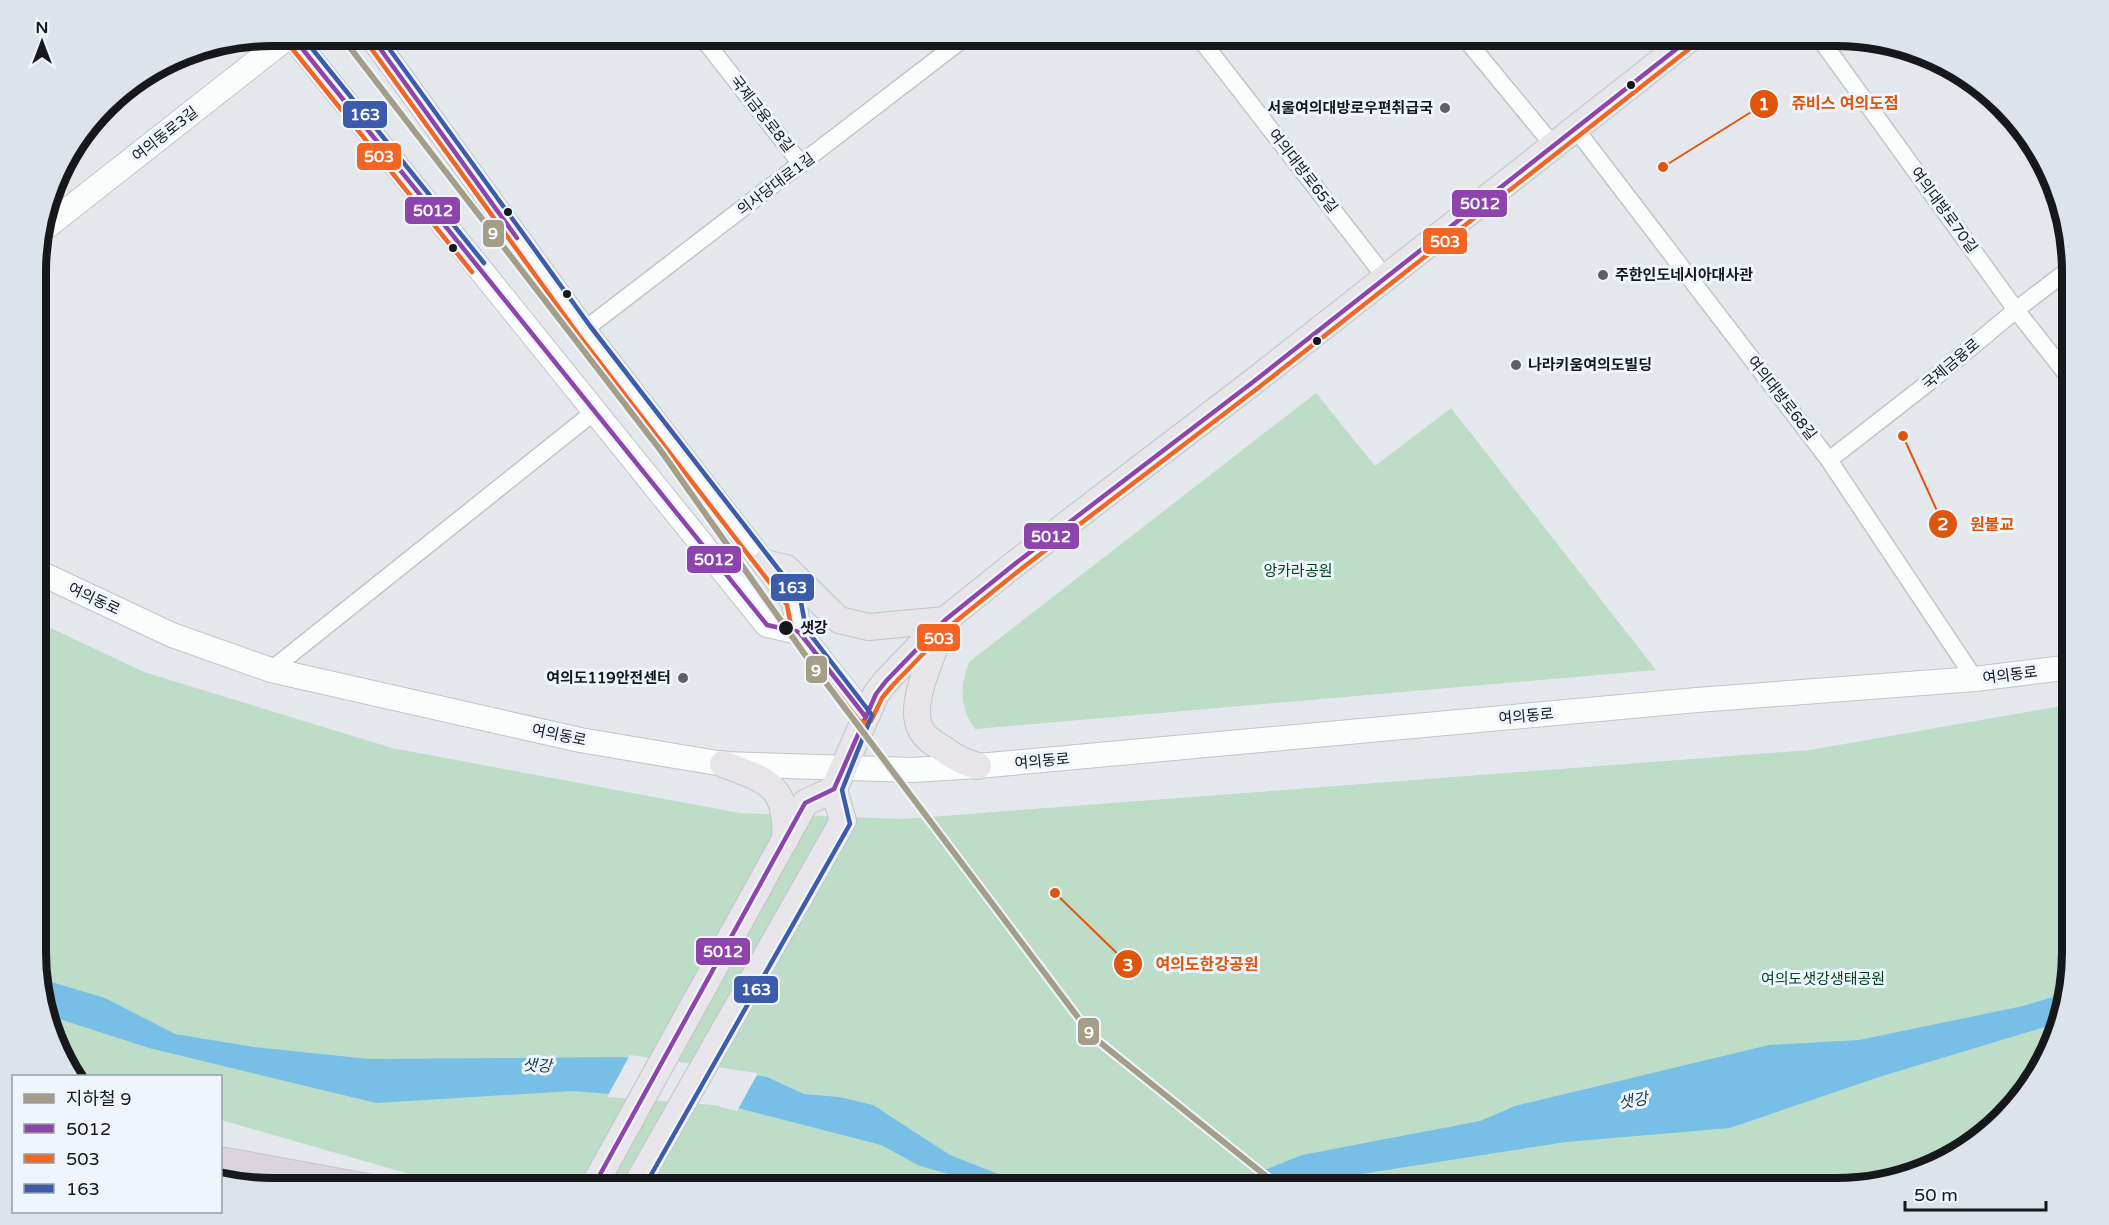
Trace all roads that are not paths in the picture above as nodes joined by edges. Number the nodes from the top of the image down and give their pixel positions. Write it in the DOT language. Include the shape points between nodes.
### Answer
graph roads {
  1 [pos="278,46"];
  2 [pos="299,46"];
  3 [pos="377,46"];
  4 [pos="709,46"];
  5 [pos="941,46"];
  6 [pos="1206,46"];
  7 [pos="1471,46"];
  8 [pos="1680,46"];
  9 [pos="1825,46"];
  10 [pos="1575,128"];
  11 [pos="1553,145"];
  12 [pos="801,164"];
  13 [pos="52,222"];
  14 [pos="2062,275"];
  15 [pos="1385,277"];
  16 [pos="2016,310"];
  17 [pos="584,330"];
  18 [pos="2062,368"];
  19 [pos="594,412"];
  20 [pos="1829,460"];
  21 [pos="765,563"];
  22 [pos="46,576"];
  23 [pos="945,620"];
  24 [pos="799,632"];
  25 [pos="2062,668"];
  26 [pos="270,670"];
  27 [pos="1975,679"];
  28 [pos="866,716"];
  29 [pos="723,764"];
  30 [pos="978,766"];
  31 [pos="838,778"];
  32 [pos="788,828"];
  33 [pos="222,1162"];
  34 [pos="307,1178"];
  35 [pos="598,1178"];
  36 [pos="640,1178"];
  1 -- 13 [label="main road, 여의동로3길"];
  2 -- 19 [label="main road"];
  3 -- 17 [label="main road"];
  4 -- 12 [label="street, 국제금융로8길"];
  5 -- 12 [label="street, 의사당대로1길"];
  6 -- 15 [label="street, 여의대방로65길"];
  7 -- 11 [label="street"];
  8 -- 10 [label="main road"];
  9 -- 16 [label="street, 여의대방로70길"];
  10 -- 11 [label="main road"];
  10 -- 20 [label="street, 여의대방로68길"];
  11 -- 15 [label="main road"];
  12 -- 17 [label="street, 의사당대로1길"];
  14 -- 16 [label="street, 국제금융로"];
  15 -- 23 [label="main road"];
  16 -- 18 [label="street, 여의대방로70길"];
  16 -- 20 [label="street, 국제금융로"];
  17 -- 21 [label="main road"];
  19 -- 24 [label="main road" via="767,625"];
  19 -- 26 [label="street"];
  20 -- 27 [label="street, 여의대방로68길"];
  21 -- 23 [label="main road" via="786,568 838,620 869,627"];
  21 -- 24 [label="main road" via="794,602"];
  22 -- 26 [label="main road, 여의동로" via="172,635"];
  23 -- 28 [label="main road" via="886,681"];
  23 -- 30 [label="main road" via="917,703 917,719 925,737 961,762"];
  24 -- 28 [label="main road"];
  25 -- 27 [label="main road, 여의동로"];
  26 -- 29 [label="main road, 여의동로" via="580,740"];
  27 -- 30 [label="main road, 여의동로" via="1697,700"];
  28 -- 31 [label="main road"];
  29 -- 31 [label="main road, 여의동로"];
  29 -- 32 [label="main road" via="759,777 773,787"];
  30 -- 31 [label="main road, 여의동로"];
  31 -- 32 [label="main road" via="805,803"];
  31 -- 36 [label="main road" via="843,821"];
  32 -- 35 [label="main road"];
  33 -- 34 [label="highway"];
}
